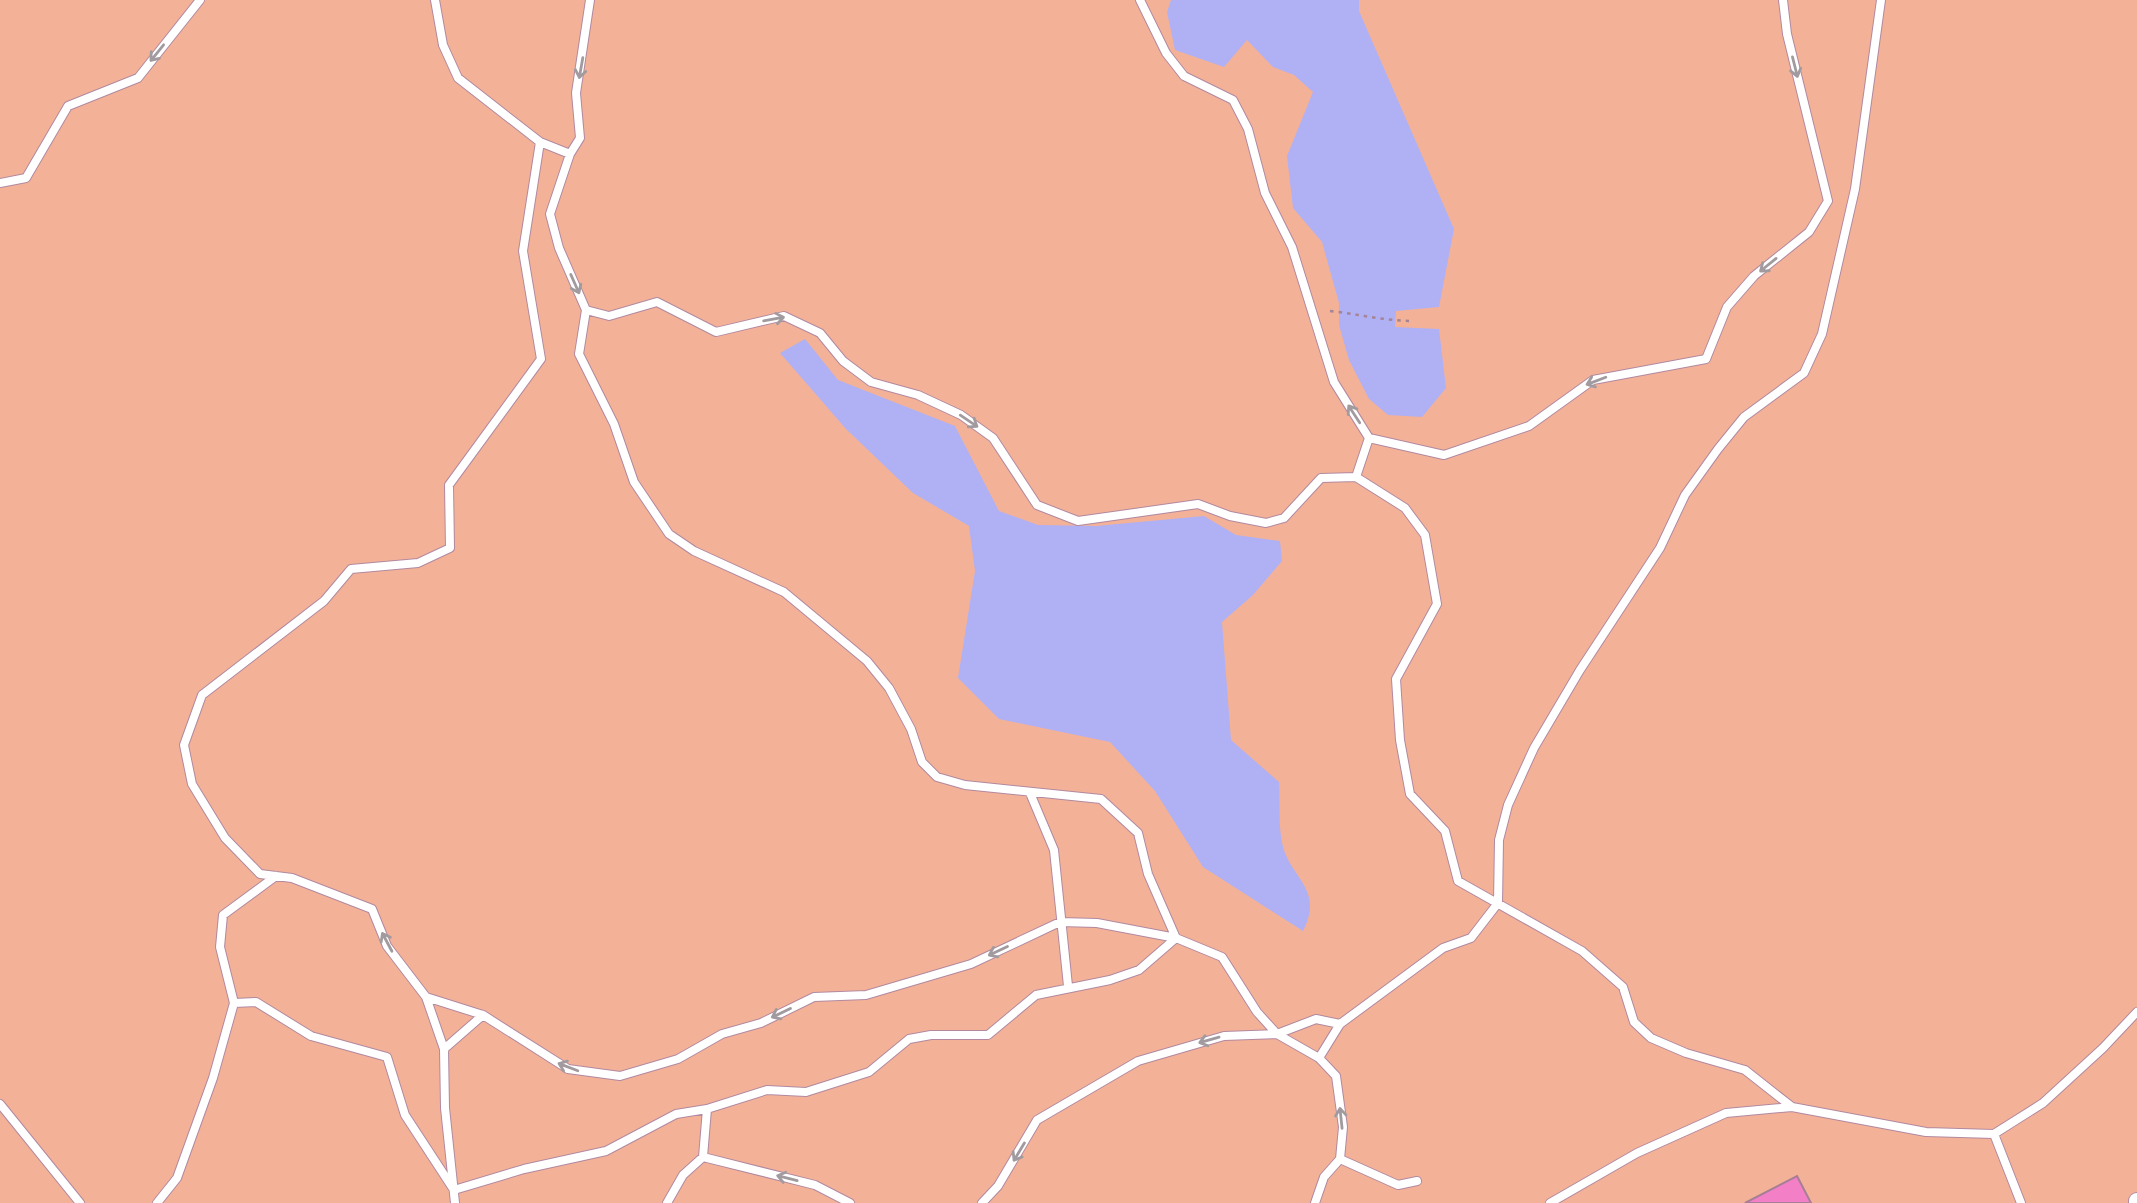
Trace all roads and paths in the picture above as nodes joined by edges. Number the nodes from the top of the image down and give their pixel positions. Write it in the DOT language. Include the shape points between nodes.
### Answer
graph roads {
  1 [pos="200,0"];
  2 [pos="435,0"];
  3 [pos="590,0"];
  4 [pos="1140,0"];
  5 [pos="1783,0"];
  6 [pos="1881,0"];
  7 [pos="540,142"];
  8 [pos="570,154"];
  9 [pos="0,183"];
  10 [pos="586,310"];
  11 [pos="1330,311"];
  12 [pos="1409,321"];
  13 [pos="1369,438"];
  14 [pos="1356,477"];
  15 [pos="1030,793"];
  16 [pos="276,876"];
  17 [pos="1498,903"];
  18 [pos="1060,922"];
  19 [pos="1176,938"];
  20 [pos="1068,986"];
  21 [pos="426,997"];
  22 [pos="234,1003"];
  23 [pos="2137,1012"];
  24 [pos="483,1015"];
  25 [pos="1340,1024"];
  26 [pos="1277,1034"];
  27 [pos="444,1049"];
  28 [pos="1320,1058"];
  29 [pos="0,1104"];
  30 [pos="1792,1107"];
  31 [pos="707,1109"];
  32 [pos="1994,1134"];
  33 [pos="703,1157"];
  34 [pos="1340,1159"];
  35 [pos="1417,1181"];
  36 [pos="454,1190"];
  37 [pos="80,1203"];
  38 [pos="156,1203"];
  39 [pos="455,1203"];
  40 [pos="667,1203"];
  41 [pos="850,1203"];
  42 [pos="982,1203"];
  43 [pos="1315,1203"];
  44 [pos="1550,1203"];
  45 [pos="2021,1203"];
  1 -- 9 [label="lane, one-way" via="138,78 68,106 26,178"];
  2 -- 7 [label="lane" via="443,45 458,78"];
  3 -- 8 [label="lane, one-way" via="576,93 580,138"];
  13 -- 4 [label="lane, one-way" via="1334,383 1292,247 1265,193 1248,129 1233,100 1184,76 1166,53"];
  5 -- 13 [label="lane, one-way" via="1787,34 1828,201 1809,232 1754,276 1727,307 1706,359 1593,380 1529,426 1444,455"];
  6 -- 17 [label="lane" via="1855,189 1822,334 1804,373 1744,417 1685,495 1660,548 1534,748 1508,805 1499,840"];
  7 -- 8 [label="lane"];
  7 -- 16 [label="lane" via="523,251 541,359 449,485 450,548 418,563 351,569 324,601 202,695 184,745 192,784 225,838 260,874"];
  8 -- 10 [label="lane, one-way" via="550,214 559,248"];
  10 -- 14 [label="lane, one-way" via="609,316 657,302 716,332 784,316 820,333 843,361 871,382 918,395 961,415 993,438 1037,505 1077,521 1198,504 1266,523 1283,518 1321,478"];
  10 -- 15 [label="lane" via="579,354 614,424 634,482 669,534 694,551 784,592 867,661 889,688 922,762 937,777"];
  11 -- 12 [label="path"];
  13 -- 14 [label="lane"];
  14 -- 17 [label="lane" via="1405,508 1425,535 1432,573 1437,604 1396,679 1410,794 1446,831 1458,881"];
  15 -- 18 [label="lane" via="1054,850"];
  15 -- 19 [label="lane" via="1101,799 1138,833 1147,873"];
  21 -- 16 [label="lane, one-way" via="387,946 372,909 338,893"];
  16 -- 22 [label="lane" via="223,915 220,947"];
  17 -- 25 [label="lane" via="1471,938 1443,948"];
  17 -- 30 [label="lane" via="1582,951 1623,987 1634,1021 1651,1038 1745,1070"];
  18 -- 19 [label="lane" via="1097,923"];
  18 -- 20 [label="lane"];
  18 -- 24 [label="lane, one-way" via="971,964 866,995 814,997 761,1023 722,1034 678,1059 621,1076 568,1069"];
  19 -- 20 [label="lane" via="1139,970"];
  19 -- 26 [label="lane" via="1222,957"];
  20 -- 31 [label="lane" via="1036,995 988,1035 909,1039 869,1072 806,1092 767,1090"];
  21 -- 24 [label="lane"];
  21 -- 27 [label="lane"];
  22 -- 36 [label="lane" via="256,1002 311,1036 387,1057 405,1115"];
  22 -- 38 [label="lane" via="177,1178"];
  23 -- 32 [label="lane" via="2043,1103"];
  24 -- 27 [label="lane"];
  25 -- 26 [label="lane" via="1316,1019"];
  25 -- 28 [label="lane"];
  26 -- 28 [label="lane"];
  26 -- 42 [label="lane, one-way" via="1224,1036 1138,1061 1038,1120 998,1186"];
  27 -- 36 [label="lane"];
  34 -- 28 [label="lane, one-way" via="1343,1126 1336,1076"];
  29 -- 37 [label="lane"];
  30 -- 32 [label="lane" via="1926,1132"];
  30 -- 44 [label="lane" via="1726,1113 1637,1153"];
  31 -- 33 [label="lane"];
  31 -- 36 [label="lane" via="676,1114 606,1150"];
  32 -- 45 [label="lane"];
  33 -- 40 [label="lane" via="683,1175"];
  41 -- 33 [label="lane, one-way" via="815,1185"];
  34 -- 35 [label="lane" via="1398,1185"];
  34 -- 43 [label="lane" via="1324,1177"];
  36 -- 39 [label="lane"];
}
